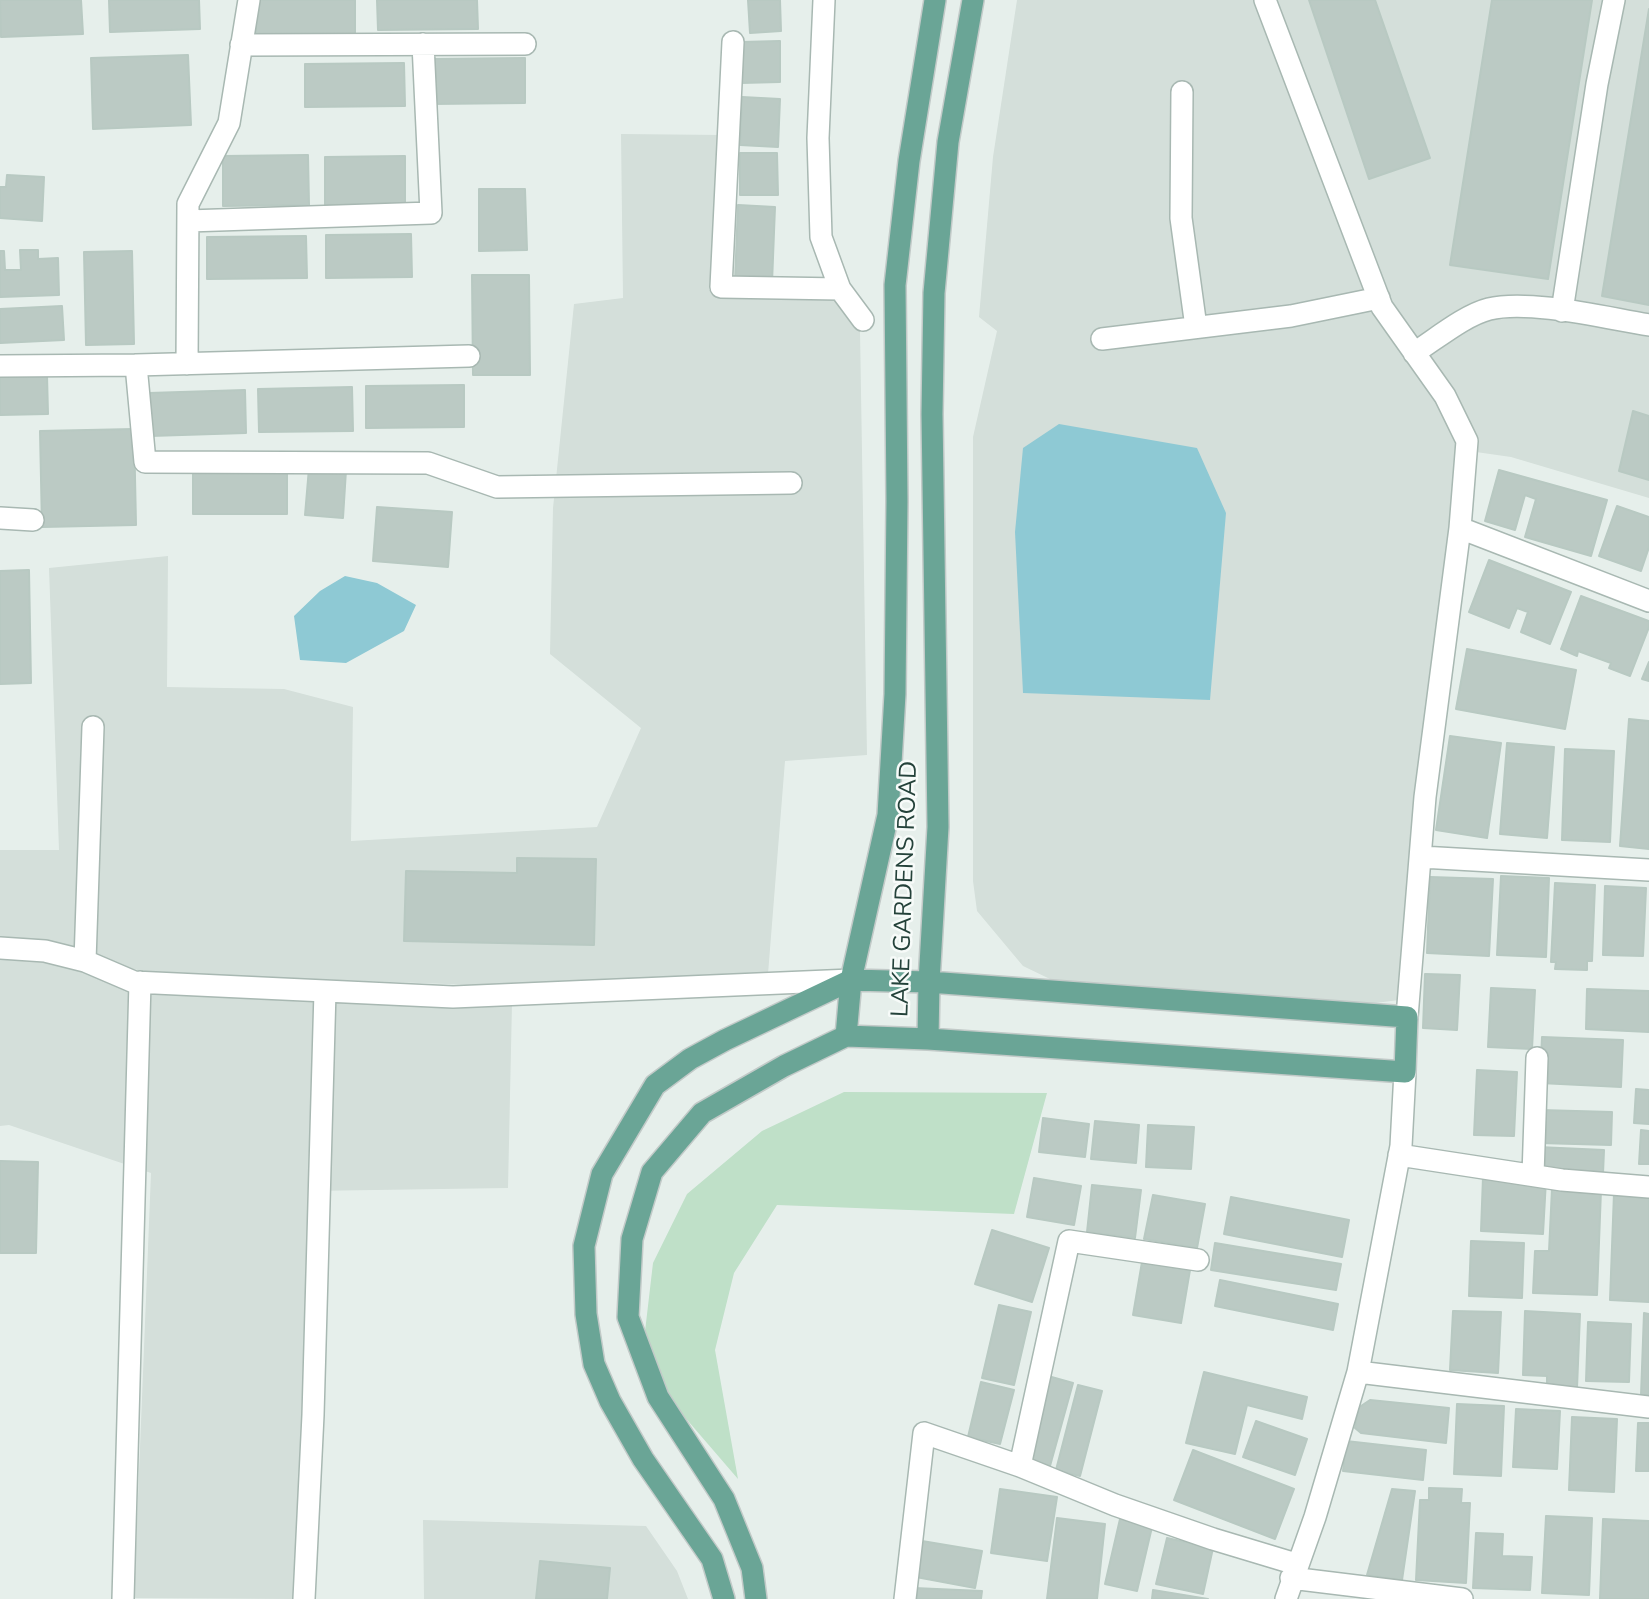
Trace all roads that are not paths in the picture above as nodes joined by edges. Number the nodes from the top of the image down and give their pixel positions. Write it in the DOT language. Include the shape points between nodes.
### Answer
graph roads {
  1 [pos="249,0"];
  2 [pos="824,0"];
  3 [pos="1265,0"];
  4 [pos="1614,0"];
  5 [pos="972,9"];
  6 [pos="933,10"];
  7 [pos="733,42"];
  8 [pos="422,44"];
  9 [pos="525,44"];
  10 [pos="241,45"];
  11 [pos="1182,92"];
  12 [pos="188,220"];
  13 [pos="840,289"];
  14 [pos="1379,298"];
  15 [pos="1562,311"];
  16 [pos="863,320"];
  17 [pos="1649,324"];
  18 [pos="1196,327"];
  19 [pos="1102,339"];
  20 [pos="1415,353"];
  21 [pos="469,356"];
  22 [pos="187,364"];
  23 [pos="136,365"];
  24 [pos="0,366"];
  25 [pos="791,483"];
  26 [pos="0,518"];
  27 [pos="33,520"];
  28 [pos="1460,528"];
  29 [pos="1649,601"];
  30 [pos="93,727"];
  31 [pos="1421,856"];
  32 [pos="1649,870"];
  33 [pos="0,948"];
  34 [pos="85,961"];
  35 [pos="851,980"];
  36 [pos="139,982"];
  37 [pos="929,982"];
  38 [pos="325,991"];
  39 [pos="1407,1017"];
  40 [pos="846,1036"];
  41 [pos="928,1039"];
  42 [pos="1537,1058"];
  43 [pos="1405,1072"];
  44 [pos="1399,1156"];
  45 [pos="1533,1175"];
  46 [pos="1649,1187"];
  47 [pos="1198,1260"];
  48 [pos="1358,1372"];
  49 [pos="1649,1407"];
  50 [pos="1020,1466"];
  51 [pos="1294,1571"];
  52 [pos="122,1599"];
  53 [pos="304,1599"];
  54 [pos="724,1599"];
  55 [pos="756,1599"];
  56 [pos="905,1599"];
  57 [pos="1286,1599"];
  58 [pos="1462,1599"];
  1 -- 10 [label="street"];
  2 -- 13 [label="street" via="818,138 821,237"];
  3 -- 14 [label="street"];
  4 -- 15 [label="street"];
  5 -- 37 [label="main road, LAKE GARDENS ROAD" via="948,142 934,293 938,827"];
  6 -- 35 [label="main road, LAKE GARDENS ROAD" via="895,285 896,625 888,815"];
  7 -- 13 [label="street" via="721,287"];
  8 -- 9 [label="street"];
  8 -- 10 [label="street"];
  8 -- 12 [label="street" via="431,213"];
  10 -- 12 [label="street" via="229,123 188,204"];
  11 -- 18 [label="street" via="1181,218"];
  12 -- 22 [label="street"];
  13 -- 16 [label="street"];
  14 -- 18 [label="street" via="1291,316"];
  14 -- 20 [label="street"];
  15 -- 17 [label="street"];
  15 -- 20 [label="street" via="1513,306 1487,310"];
  18 -- 19 [label="street"];
  20 -- 28 [label="street" via="1445,396 1467,441"];
  21 -- 22 [label="street"];
  22 -- 23 [label="street"];
  23 -- 24 [label="street"];
  23 -- 25 [label="street" via="145,462 428,463 497,487"];
  26 -- 27 [label="street"];
  28 -- 29 [label="street"];
  28 -- 31 [label="street"];
  30 -- 34 [label="street"];
  31 -- 32 [label="street"];
  31 -- 39 [label="street"];
  33 -- 34 [label="street" via="45,951"];
  34 -- 36 [label="street"];
  35 -- 37 [label="main road"];
  35 -- 38 [label="street" via="453,997"];
  35 -- 40 [label="main road, LAKE GARDENS ROAD"];
  35 -- 54 [label="main road" via="725,1040 654,1085 602,1174 584,1246 586,1314 594,1364 643,1460 712,1559"];
  36 -- 38 [label="street"];
  36 -- 52 [label="street"];
  37 -- 39 [label="main road"];
  37 -- 41 [label="main road, LAKE GARDENS ROAD"];
  38 -- 53 [label="street"];
  39 -- 43 [label="main road"];
  40 -- 41 [label="main road, LAKE GARDENS ROAD"];
  40 -- 55 [label="main road, LAKE GARDENS ROAD" via="783,1066 702,1114 652,1172 632,1239 628,1317 658,1397 724,1499 752,1568"];
  41 -- 43 [label="main road"];
  42 -- 45 [label="street"];
  43 -- 44 [label="street"];
  44 -- 45 [label="street"];
  44 -- 48 [label="street"];
  45 -- 46 [label="street"];
  47 -- 50 [label="street" via="1069,1241"];
  48 -- 49 [label="street"];
  48 -- 51 [label="street"];
  50 -- 51 [label="street"];
  50 -- 56 [label="street" via="925,1433"];
  51 -- 57 [label="street"];
  51 -- 58 [label="street"];
}
